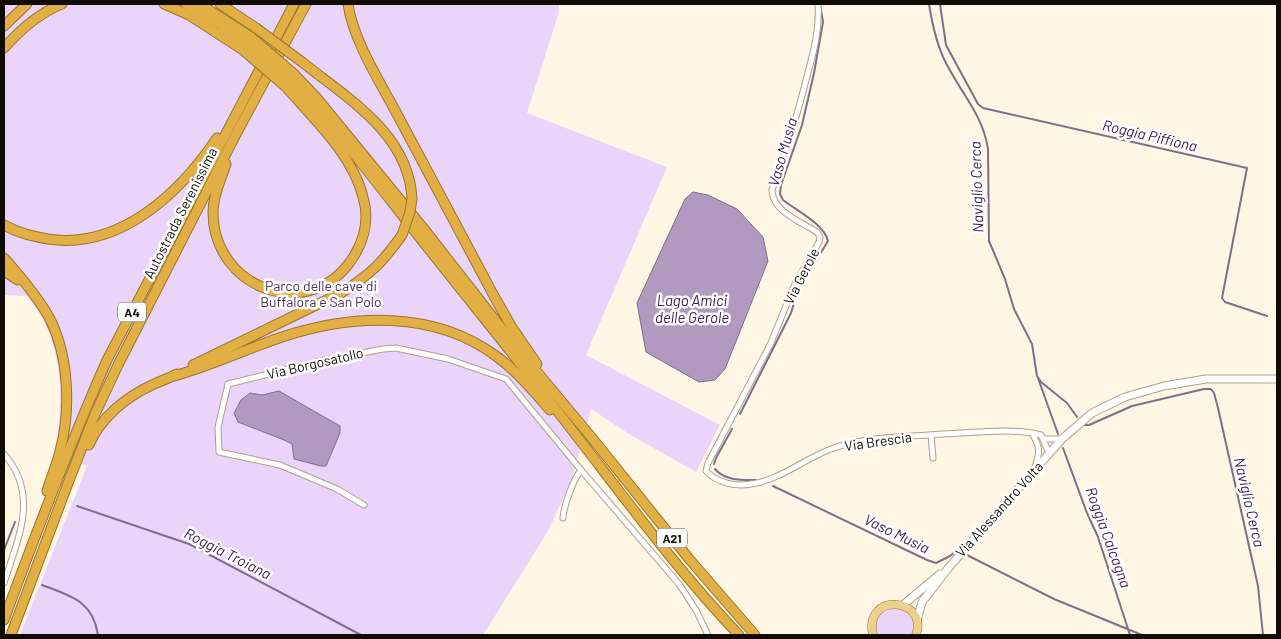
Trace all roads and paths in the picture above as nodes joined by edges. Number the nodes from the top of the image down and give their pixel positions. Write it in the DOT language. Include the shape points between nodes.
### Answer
graph roads {
  1 [pos="27,4"];
  2 [pos="62,4"];
  3 [pos="164,4"];
  4 [pos="186,4"];
  5 [pos="200,4"];
  6 [pos="220,4"];
  7 [pos="294,4"];
  8 [pos="306,4"];
  9 [pos="348,4"];
  10 [pos="818,4"];
  11 [pos="4,26"];
  12 [pos="247,44"];
  13 [pos="4,48"];
  14 [pos="289,80"];
  15 [pos="232,120"];
  16 [pos="236,136"];
  17 [pos="4,225"];
  18 [pos="4,258"];
  19 [pos="4,271"];
  20 [pos="30,290"];
  21 [pos="174,376"];
  22 [pos="1277,379"];
  23 [pos="1032,433"];
  24 [pos="931,435"];
  25 [pos="592,438"];
  26 [pos="1044,439"];
  27 [pos="1062,439"];
  28 [pos="1039,445"];
  29 [pos="1049,453"];
  30 [pos="4,454"];
  31 [pos="933,458"];
  32 [pos="581,470"];
  33 [pos="706,471"];
  34 [pos="1033,472"];
  35 [pos="607,476"];
  36 [pos="70,478"];
  37 [pos="364,505"];
  38 [pos="45,511"];
  39 [pos="563,518"];
  40 [pos="950,566"];
  41 [pos="4,583"];
  42 [pos="903,605"];
  43 [pos="4,620"];
  44 [pos="917,620"];
  45 [pos="11,635"];
  46 [pos="708,635"];
  47 [pos="739,635"];
  48 [pos="755,635"];
  49 [pos="873,635"];
  50 [pos="916,635"];
  1 -- 11 [label="highway"];
  2 -- 13 [label="highway" via="28,24"];
  3 -- 12 [label="highway"];
  4 -- 12 [label="highway"];
  5 -- 12 [label="highway"];
  6 -- 21 [label="highway, bridge" via="302,62 384,131 405,163 412,199 402,235 372,272 347,289"];
  7 -- 15 [label="highway, Autostrada Serenissima / A4"];
  8 -- 16 [label="highway, Autostrada Serenissima / A4"];
  9 -- 25 [label="highway" via="358,38 494,296 531,356"];
  10 -- 33 [label="street, Via Gerole" via="814,53 772,198 782,211 817,232 819,242 795,284 770,345"];
  12 -- 14 [label="highway, bridge"];
  12 -- 14 [label="highway, bridge"];
  14 -- 16 [label="highway" via="339,149 363,196 366,211 363,238 352,259 337,276 309,290 273,292 239,273 226,257 215,230 213,211 217,189"];
  14 -- 25 [label="highway" via="316,97"];
  14 -- 35 [label="highway" via="361,163"];
  15 -- 17 [label="highway" via="183,181 156,206 122,228 98,236 64,240 29,235"];
  15 -- 38 [label="highway, Autostrada Serenissima / A4" via="107,360"];
  16 -- 36 [label="highway, Autostrada Serenissima / A4" via="118,365"];
  18 -- 20 [label="highway"];
  19 -- 20 [label="highway"];
  20 -- 38 [label="highway" via="56,334 66,385 64,431 47,491"];
  21 -- 35 [label="highway" via="282,337 333,324 391,320 431,326 476,343 512,369"];
  21 -- 36 [label="highway" via="137,393 107,418 97,429 82,462"];
  22 -- 27 [label="street" via="1206,379 1153,389 1109,404"];
  23 -- 24 [label="street, Via Brescia" via="988,431"];
  23 -- 26 [label="street, Via Brescia"];
  23 -- 28 [label="street"];
  24 -- 31 [label="street"];
  24 -- 33 [label="street, Via Brescia" via="853,442 751,484 723,482"];
  25 -- 48 [label="highway, A21"];
  26 -- 27 [label="street, Via Brescia"];
  26 -- 29 [label="street"];
  27 -- 29 [label="street"];
  28 -- 29 [label="street"];
  28 -- 34 [label="street"];
  29 -- 34 [label="street, Via Alessandro Volta"];
  30 -- 41 [label="street" via="24,491 21,529"];
  32 -- 37 [label="street, Via Borgosatollo" via="506,379 448,359 396,348 383,349 228,384 218,427 219,452 280,466 337,489"];
  32 -- 39 [label="street" via="564,508"];
  32 -- 46 [label="street" via="678,584"];
  34 -- 40 [label="street, Via Alessandro Volta"];
  35 -- 47 [label="highway, A21"];
  36 -- 45 [label="highway, Autostrada Serenissima / A4"];
  38 -- 43 [label="highway, Autostrada Serenissima / A4"];
  40 -- 42 [label="street, Via Alessandro Volta"];
  40 -- 44 [label="street, Via Alessandro Volta" via="922,602"];
  42 -- 44 [label="main road"];
  42 -- 49 [label="main road, Via Alessandro Volta" via="881,608 872,621"];
  44 -- 50 [label="main road, Via Alessandro Volta"];
}
